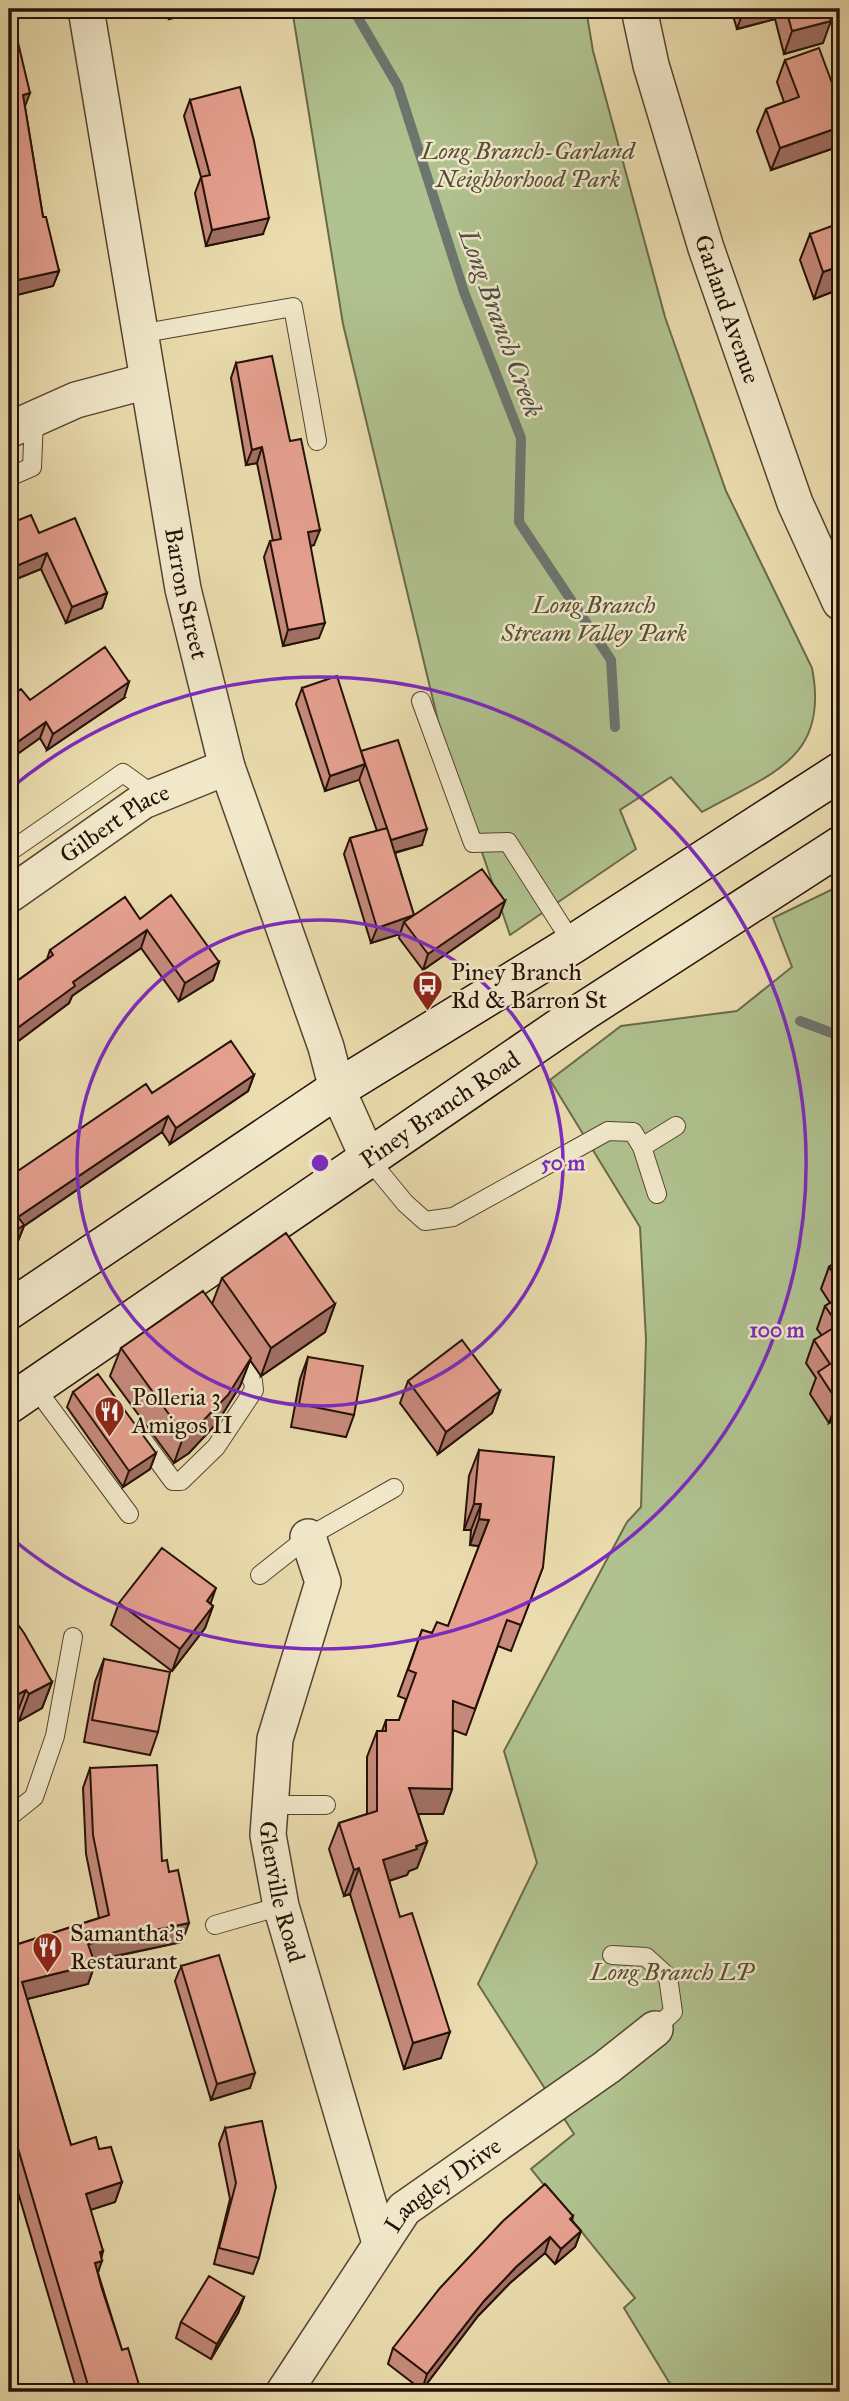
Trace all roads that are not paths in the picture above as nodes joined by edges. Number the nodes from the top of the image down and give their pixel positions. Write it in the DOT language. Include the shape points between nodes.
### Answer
graph roads {
  1 [pos="86,9"];
  2 [pos="639,9"];
  3 [pos="139,334"];
  4 [pos="147,381"];
  5 [pos="21,424"];
  6 [pos="317,441"];
  7 [pos="9,477"];
  8 [pos="840,602"];
  9 [pos="421,701"];
  10 [pos="227,766"];
  11 [pos="840,772"];
  12 [pos="155,796"];
  13 [pos="840,846"];
  14 [pos="9,852"];
  15 [pos="9,895"];
  16 [pos="573,944"];
  17 [pos="337,1089"];
  18 [pos="676,1126"];
  19 [pos="642,1147"];
  20 [pos="368,1157"];
  21 [pos="657,1194"];
  22 [pos="9,1310"];
  23 [pos="220,1337"];
  24 [pos="21,1395"];
  25 [pos="127,1418"];
  26 [pos="394,1488"];
  27 [pos="129,1514"];
  28 [pos="307,1537"];
  29 [pos="260,1575"];
  30 [pos="73,1637"];
  31 [pos="270,1805"];
  32 [pos="326,1805"];
  33 [pos="9,1817"];
  34 [pos="281,1906"];
  35 [pos="215,1925"];
  36 [pos="612,1955"];
  37 [pos="656,2029"];
  38 [pos="380,2243"];
  39 [pos="284,2392"];
  1 -- 3 [label="street, Barron Street"];
  2 -- 8 [label="street, Garland Avenue" via="651,65 706,248 794,503"];
  3 -- 4 [label="street, Barron Street"];
  3 -- 6 [label="lane" via="293,307"];
  4 -- 5 [label="street" via="76,400"];
  4 -- 10 [label="street, Barron Street" via="183,589"];
  5 -- 7 [label="lane" via="32,467"];
  9 -- 16 [label="lane" via="472,843 508,842"];
  10 -- 12 [label="street, Gilbert Place"];
  10 -- 17 [label="street, Barron Street"];
  11 -- 16 [label="main road"];
  12 -- 14 [label="lane" via="123,773"];
  12 -- 15 [label="street, Gilbert Place"];
  13 -- 20 [label="main road, Piney Branch Road"];
  16 -- 17 [label="main road"];
  17 -- 20 [label="street, Barron Street"];
  17 -- 22 [label="main road"];
  18 -- 19 [label="lane"];
  19 -- 20 [label="lane" via="633,1132 608,1131 453,1217 425,1221"];
  19 -- 21 [label="lane"];
  20 -- 24 [label="main road, Piney Branch Road" via="189,1294"];
  23 -- 25 [label="lane" via="253,1381 254,1390 216,1447 180,1481 173,1481"];
  24 -- 27 [label="lane"];
  26 -- 28 [label="lane"];
  28 -- 29 [label="lane"];
  28 -- 31 [label="street, Glenville Road" via="323,1582 275,1740"];
  30 -- 33 [label="lane" via="55,1736 34,1797"];
  31 -- 32 [label="lane"];
  31 -- 34 [label="street, Glenville Road" via="268,1835"];
  34 -- 35 [label="lane"];
  34 -- 38 [label="street, Glenville Road"];
  36 -- 37 [label="lane" via="646,1956 668,1977 673,2012"];
  37 -- 38 [label="street, Langley Drive" via="404,2209"];
  38 -- 39 [label="street, Langley Drive"];
}
